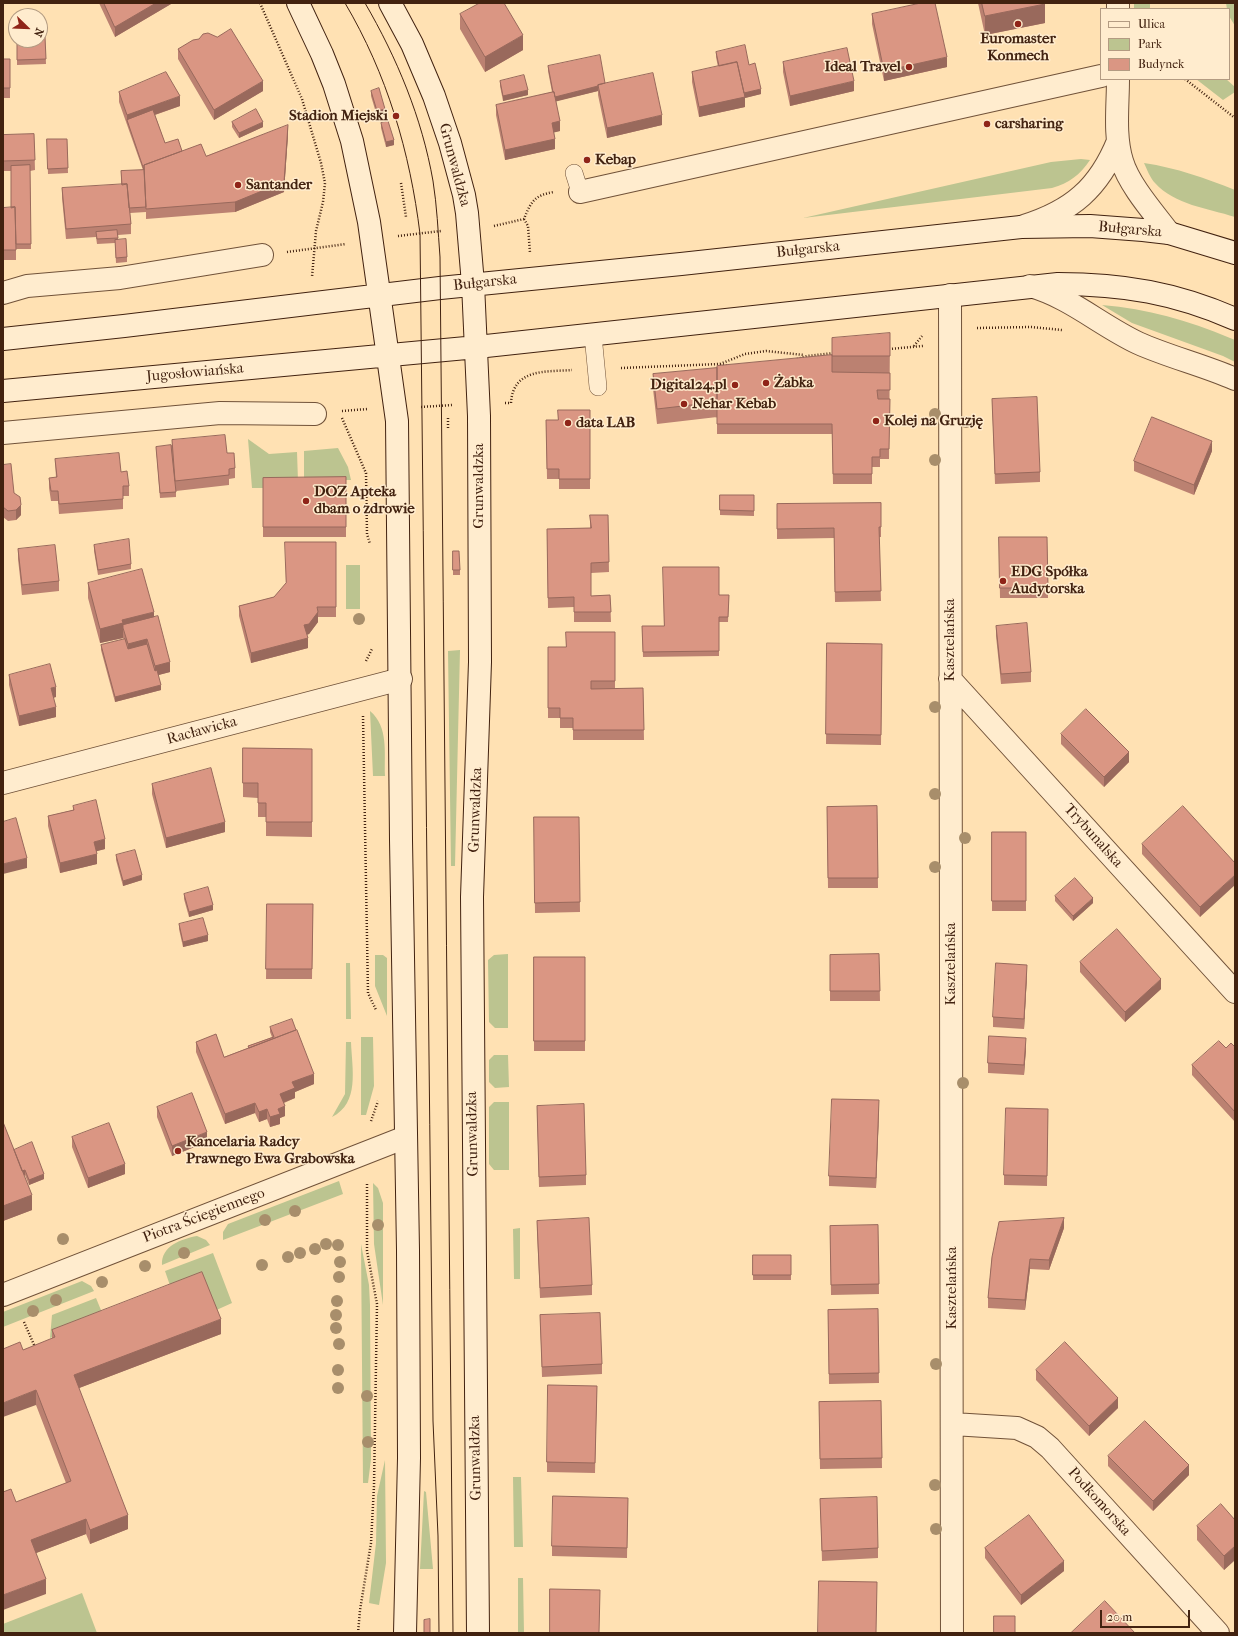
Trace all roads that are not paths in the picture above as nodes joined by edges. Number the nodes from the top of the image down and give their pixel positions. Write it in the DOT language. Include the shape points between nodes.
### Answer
graph roads {
  1 [pos="298,3"];
  2 [pos="390,3"];
  3 [pos="1100,76"];
  4 [pos="1118,80"];
  5 [pos="1118,141"];
  6 [pos="577,182"];
  7 [pos="1021,227"];
  8 [pos="1169,233"];
  9 [pos="1235,253"];
  10 [pos="262,255"];
  11 [pos="473,284"];
  12 [pos="1030,286"];
  13 [pos="3,293"];
  14 [pos="378,295"];
  15 [pos="950,295"];
  16 [pos="1235,319"];
  17 [pos="593,335"];
  18 [pos="3,339"];
  19 [pos="477,347"];
  20 [pos="388,355"];
  21 [pos="1235,379"];
  22 [pos="598,387"];
  23 [pos="3,391"];
  24 [pos="315,414"];
  25 [pos="3,432"];
  26 [pos="400,679"];
  27 [pos="950,679"];
  28 [pos="3,783"];
  29 [pos="1235,992"];
  30 [pos="406,1137"];
  31 [pos="3,1295"];
  32 [pos="952,1424"];
  33 [pos="405,1633"];
  34 [pos="478,1633"];
  35 [pos="952,1633"];
  36 [pos="1218,1633"];
  1 -- 14 [label="street" via="331,76 352,141 372,240"];
  2 -- 11 [label="street, Grunwaldzka" via="412,44 442,118 464,195"];
  3 -- 6 [label="street"];
  4 -- 5 [label="street"];
  5 -- 7 [label="street" via="1104,171 1076,201 1042,220"];
  5 -- 8 [label="street" via="1122,162 1130,179"];
  7 -- 8 [label="street, Bułgarska" via="1114,227"];
  7 -- 11 [label="street, Bułgarska"];
  8 -- 9 [label="street, Bułgarska"];
  10 -- 13 [label="street" via="120,278 26,286"];
  11 -- 14 [label="street, Bułgarska"];
  11 -- 19 [label="street, Grunwaldzka"];
  12 -- 15 [label="street"];
  12 -- 16 [label="street" via="1086,284 1140,289 1192,302"];
  12 -- 21 [label="street" via="1068,301 1138,342"];
  14 -- 18 [label="street"];
  14 -- 20 [label="street"];
  15 -- 17 [label="street"];
  15 -- 27 [label="street, Kasztelańska"];
  17 -- 19 [label="street"];
  17 -- 22 [label="lane"];
  19 -- 20 [label="street"];
  19 -- 34 [label="street, Grunwaldzka" via="489,404 472,896"];
  20 -- 23 [label="street, Jugosłowiańska"];
  20 -- 26 [label="street" via="396,408"];
  24 -- 25 [label="street" via="220,413"];
  26 -- 28 [label="street, Racławicka"];
  26 -- 30 [label="street"];
  27 -- 29 [label="street, Trybunalska"];
  27 -- 32 [label="street, Kasztelańska"];
  30 -- 31 [label="street, Piotra Ściegiennego"];
  30 -- 33 [label="street" via="408,1458"];
  32 -- 35 [label="street, Kasztelańska"];
  32 -- 36 [label="street, Podkomorska" via="1017,1428 1037,1436"];
}
